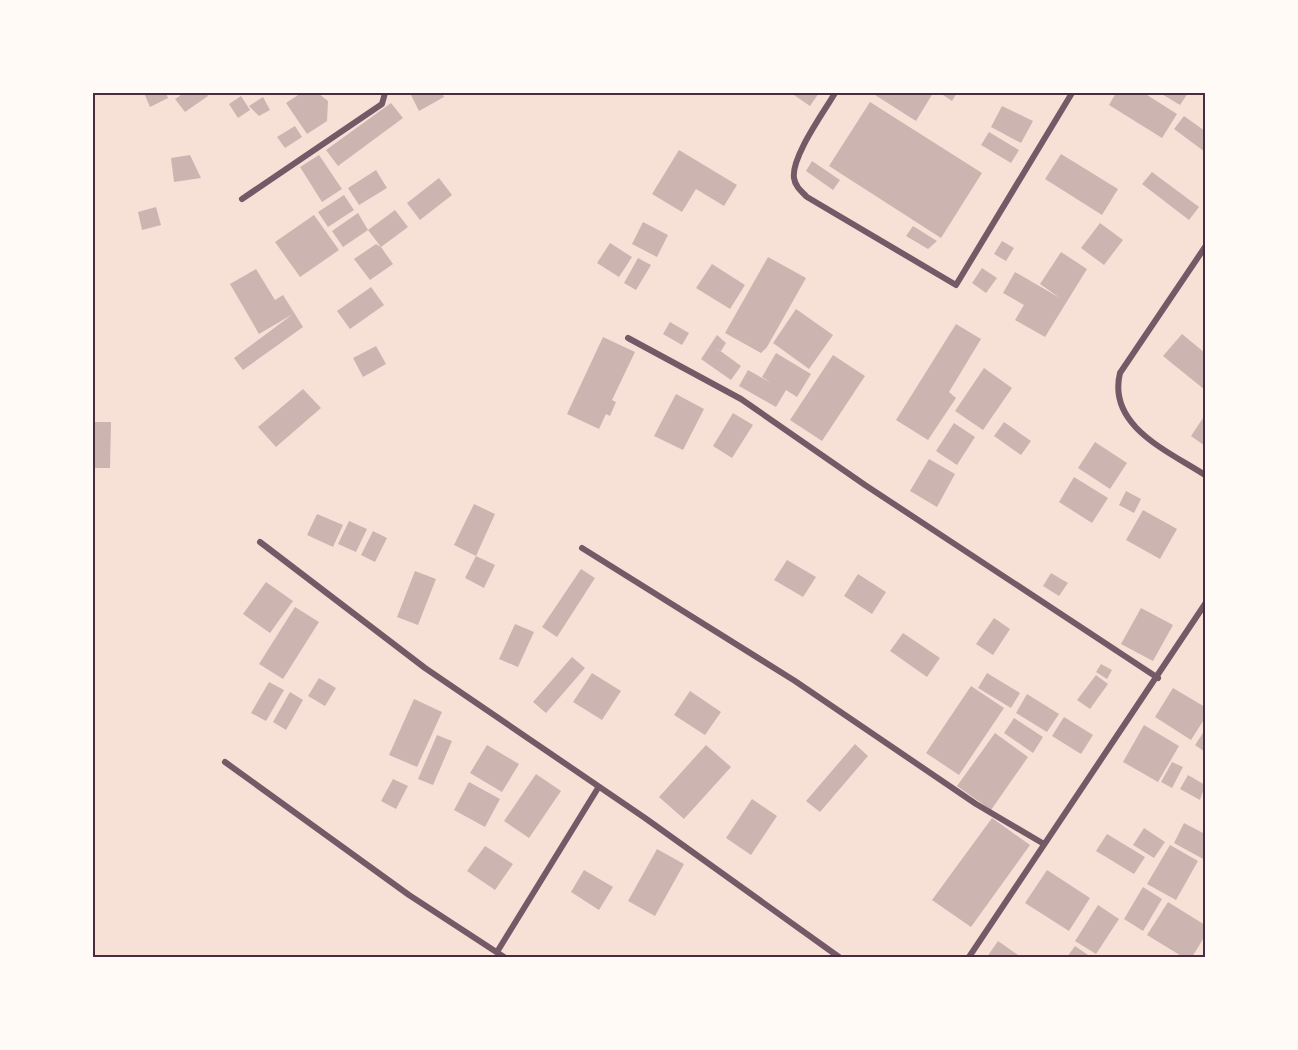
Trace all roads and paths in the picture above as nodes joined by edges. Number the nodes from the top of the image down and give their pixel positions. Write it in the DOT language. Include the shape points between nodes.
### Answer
graph roads {
  1 [pos="385,93"];
  2 [pos="836,93"];
  3 [pos="1072,93"];
  4 [pos="242,199"];
  5 [pos="1205,248"];
  6 [pos="628,338"];
  7 [pos="1205,475"];
  8 [pos="260,542"];
  9 [pos="582,548"];
  10 [pos="1205,604"];
  11 [pos="1158,678"];
  12 [pos="225,762"];
  13 [pos="598,788"];
  14 [pos="1044,844"];
  15 [pos="496,952"];
  16 [pos="504,957"];
  17 [pos="839,957"];
  18 [pos="969,957"];
  1 -- 4 [label="street" via="382,104"];
  2 -- 3 [label="street" via="802,150 794,172 796,186 807,197 956,285"];
  5 -- 7 [label="street" via="1120,373 1117,386 1127,419"];
  6 -- 11 [label="street" via="741,399"];
  8 -- 13 [label="street" via="425,668"];
  9 -- 14 [label="street" via="795,681 976,804"];
  10 -- 11 [label="street"];
  11 -- 14 [label="street"];
  12 -- 15 [label="street" via="409,896"];
  13 -- 15 [label="street"];
  13 -- 17 [label="street"];
  14 -- 18 [label="street"];
  15 -- 16 [label="street"];
}
